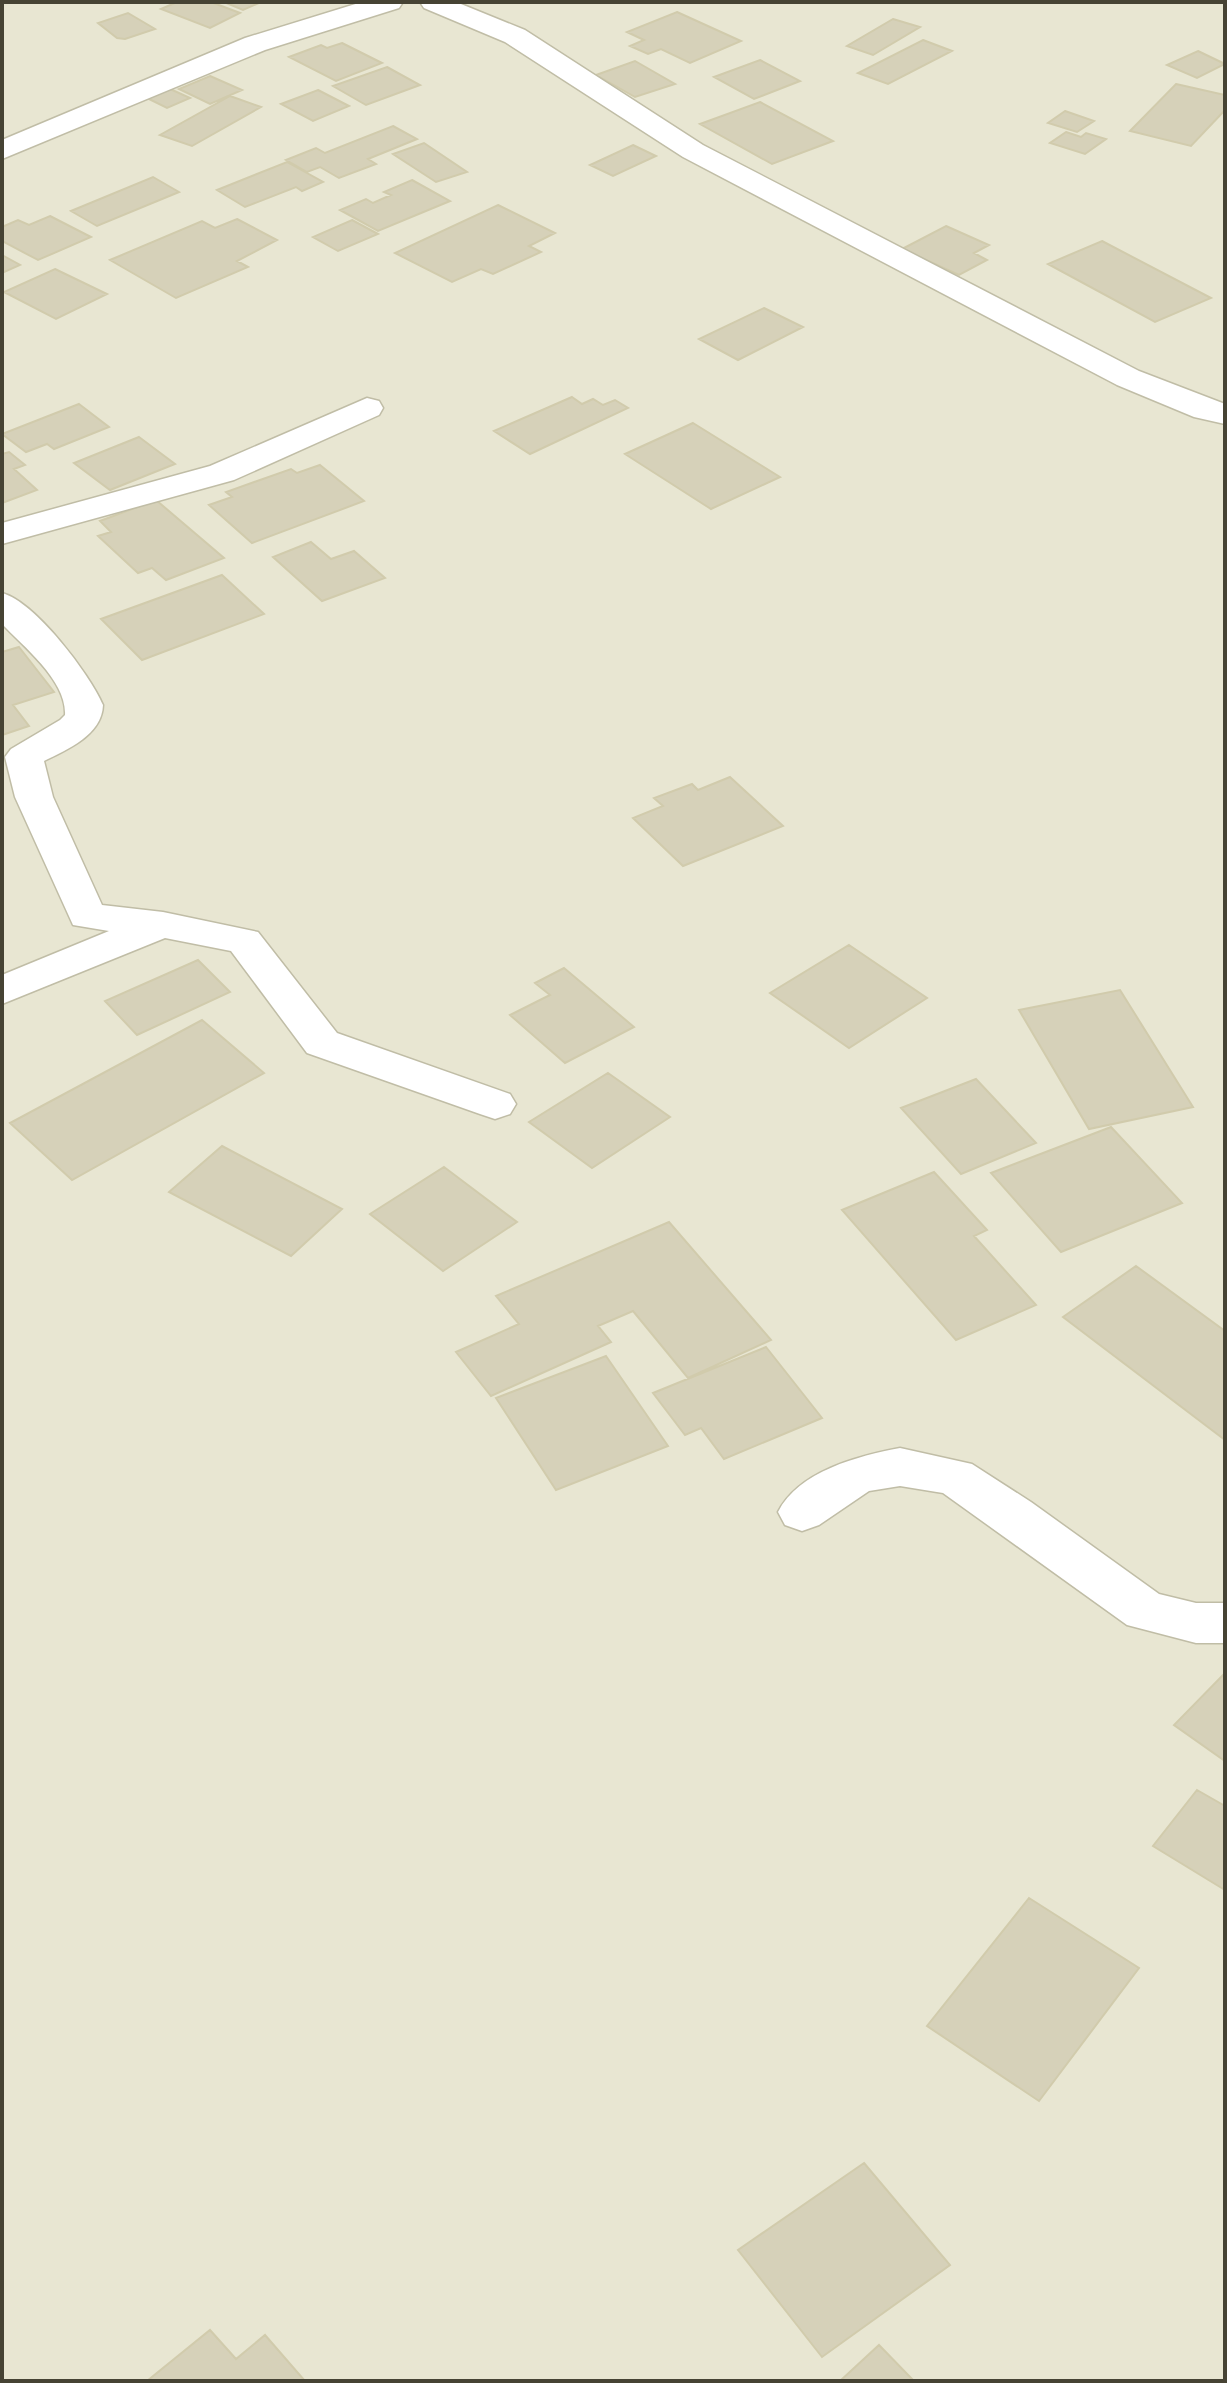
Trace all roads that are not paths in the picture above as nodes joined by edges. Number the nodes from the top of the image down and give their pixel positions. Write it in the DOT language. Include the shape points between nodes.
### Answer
graph roads {
  1 [pos="390,2"];
  2 [pos="433,2"];
  3 [pos="2,150"];
  4 [pos="367,408"];
  5 [pos="1225,414"];
  6 [pos="2,534"];
  7 [pos="2,604"];
  8 [pos="163,925"];
  9 [pos="2,990"];
  10 [pos="495,1104"];
  11 [pos="802,1512"];
  12 [pos="1225,1623"];
  1 -- 3 [label="street" via="255,44"];
  2 -- 5 [label="street" via="515,36 693,151 1128,378"];
  4 -- 6 [label="street" via="222,473"];
  7 -- 8 [label="street" via="73,681 86,703 75,727 24,757 34,797 87,916"];
  8 -- 9 [label="street"];
  8 -- 10 [label="street" via="244,941 322,1043"];
  11 -- 12 [label="street" via="857,1475 900,1467 955,1477 1145,1611 1196,1623"];
}
